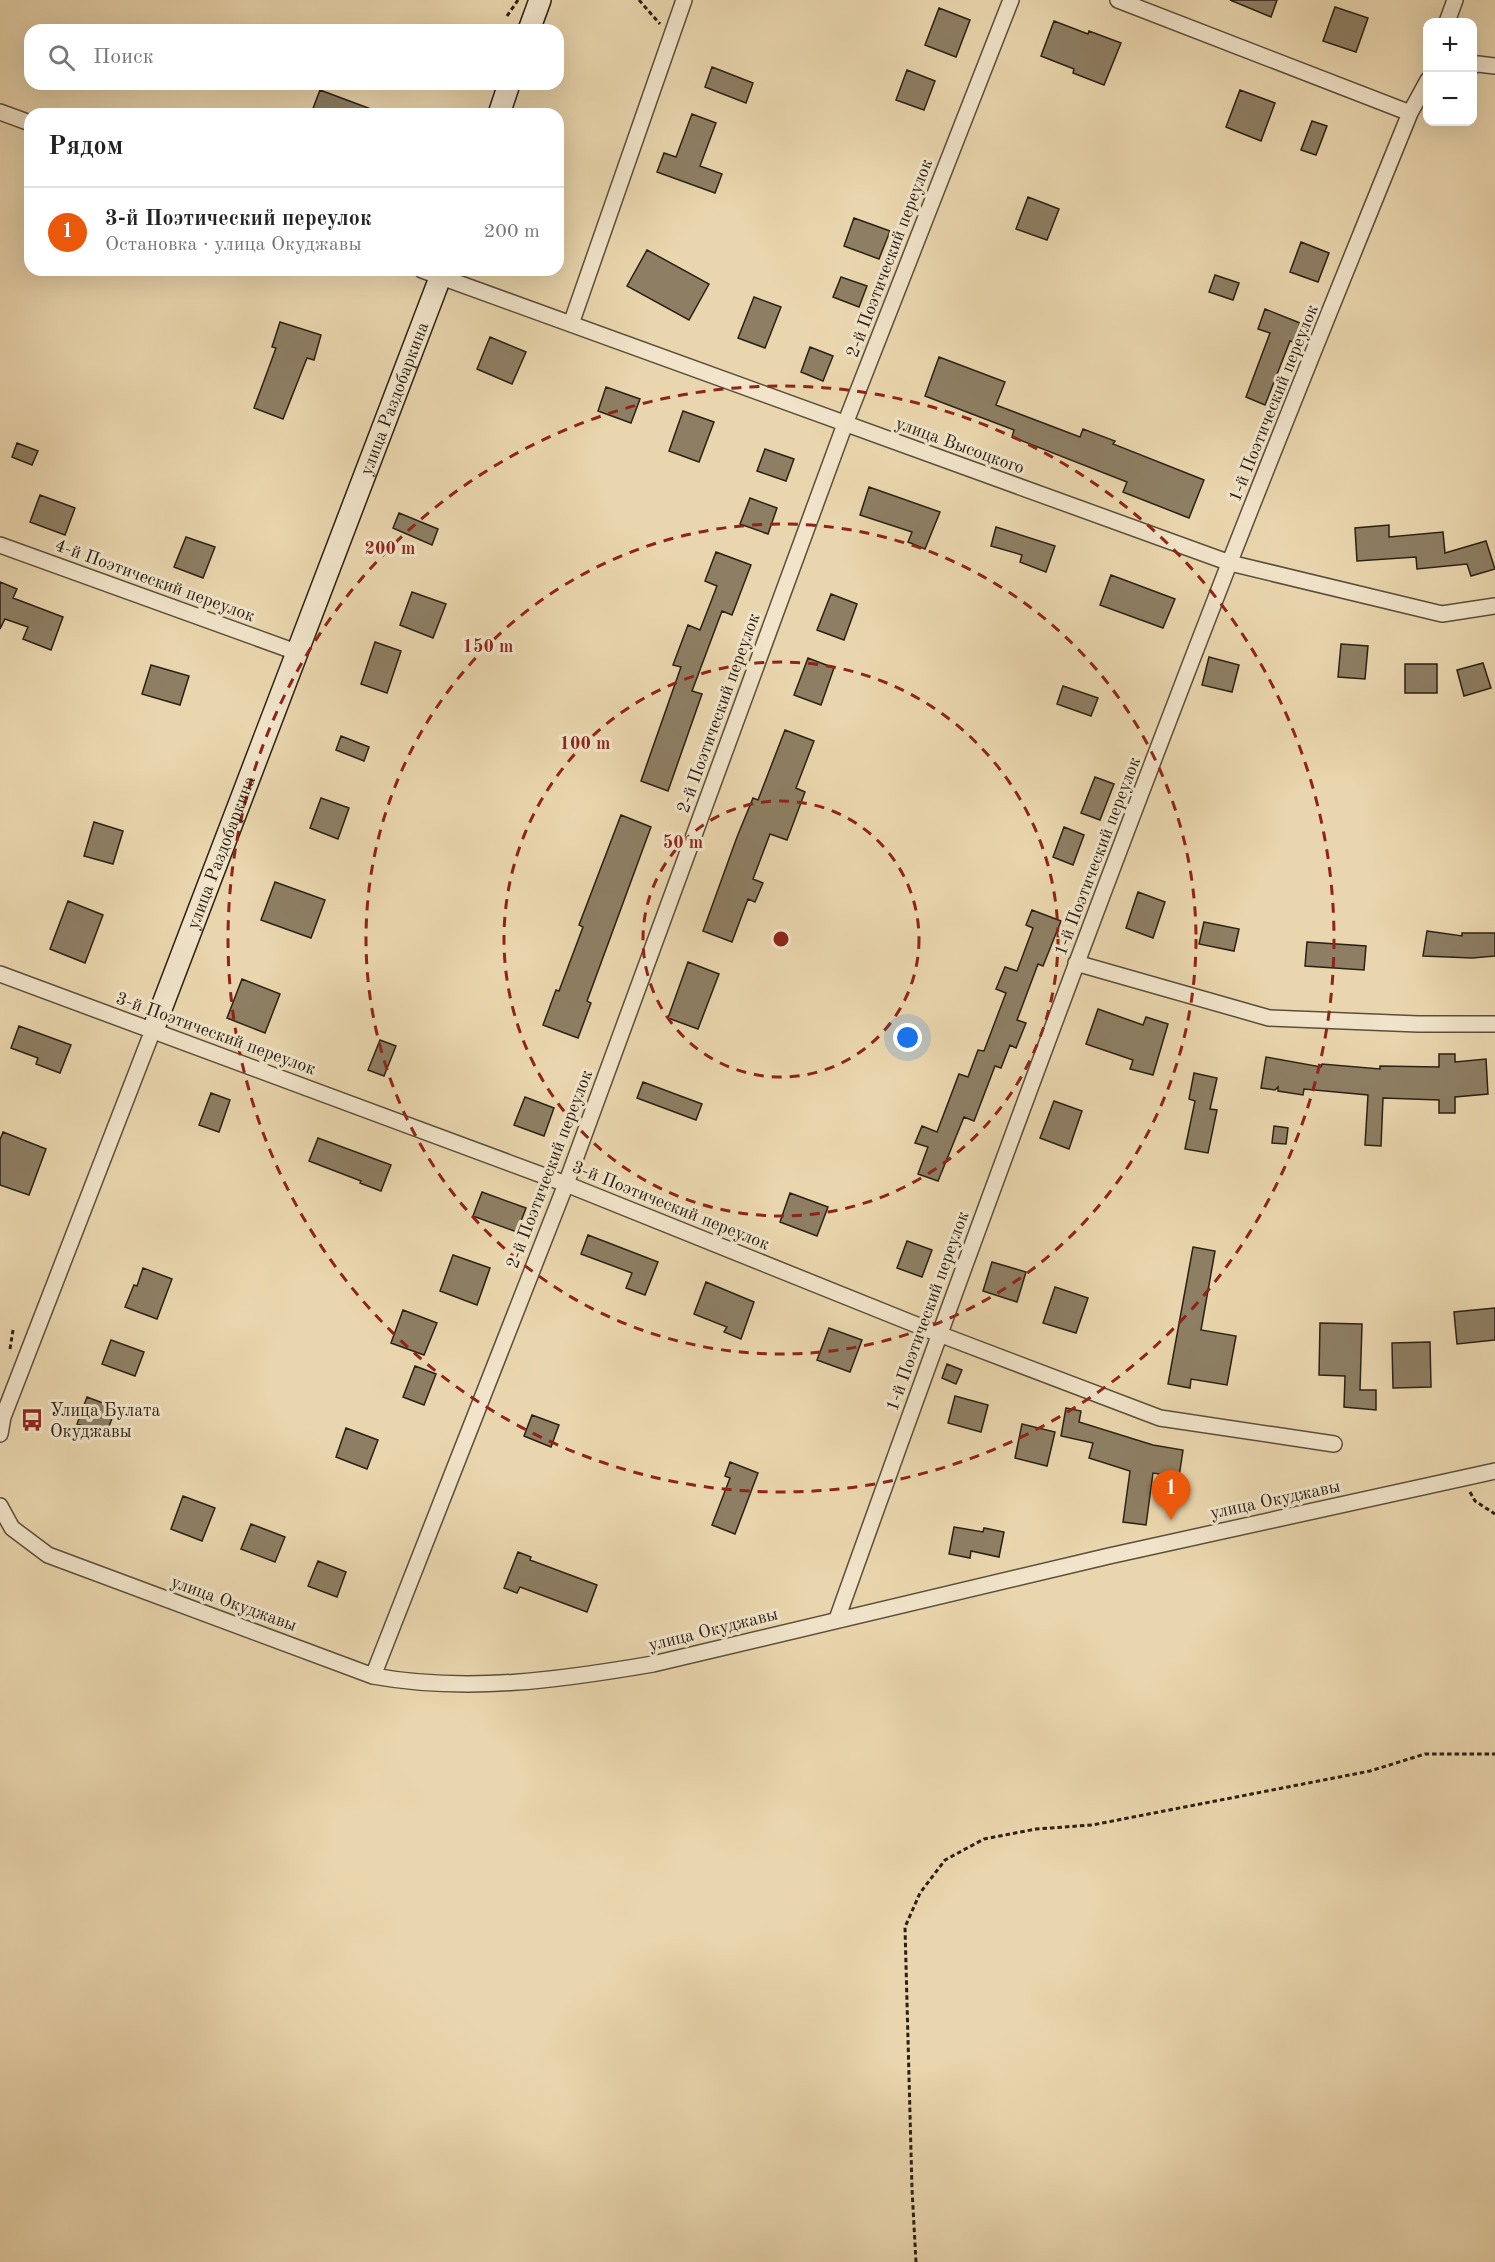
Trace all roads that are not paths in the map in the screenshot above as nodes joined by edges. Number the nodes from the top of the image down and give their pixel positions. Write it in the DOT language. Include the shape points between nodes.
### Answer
graph roads {
  1 [pos="540,0"];
  2 [pos="684,0"];
  3 [pos="1011,0"];
  4 [pos="1118,0"];
  5 [pos="1455,0"];
  6 [pos="1448,18"];
  7 [pos="531,24"];
  8 [pos="1477,64"];
  9 [pos="1495,66"];
  10 [pos="508,90"];
  11 [pos="1423,90"];
  12 [pos="501,108"];
  13 [pos="0,112"];
  14 [pos="1410,113"];
  15 [pos="24,121"];
  16 [pos="434,276"];
  17 [pos="445,276"];
  18 [pos="570,324"];
  19 [pos="845,424"];
  20 [pos="0,545"];
  21 [pos="1230,563"];
  22 [pos="1495,606"];
  23 [pos="296,652"];
  24 [pos="1076,963"];
  25 [pos="0,974"];
  26 [pos="1495,1024"];
  27 [pos="153,1030"];
  28 [pos="566,1184"];
  29 [pos="939,1334"];
  30 [pos="2,1417"];
  31 [pos="0,1434"];
  32 [pos="1334,1444"];
  33 [pos="1495,1471"];
  34 [pos="0,1506"];
  35 [pos="837,1619"];
  36 [pos="374,1676"];
  1 -- 7 [label="street"];
  2 -- 18 [label="street"];
  3 -- 19 [label="street, 2-й Поэтический переулок"];
  4 -- 14 [label="street"];
  5 -- 6 [label="street"];
  8 -- 9 [label="street"];
  10 -- 12 [label="street"];
  11 -- 14 [label="street, 1-й Поэтический переулок"];
  13 -- 15 [label="street"];
  14 -- 21 [label="street, 1-й Поэтический переулок"];
  16 -- 23 [label="street, улица Раздобаркина"];
  17 -- 18 [label="street, улица Высоцкого"];
  18 -- 19 [label="street, улица Высоцкого"];
  19 -- 21 [label="street, улица Высоцкого"];
  19 -- 28 [label="street, 2-й Поэтический переулок"];
  20 -- 23 [label="street, 4-й Поэтический переулок"];
  21 -- 22 [label="street, улица Высоцкого" via="1442,614"];
  21 -- 24 [label="street, 1-й Поэтический переулок"];
  23 -- 27 [label="street, улица Раздобаркина"];
  24 -- 26 [label="street" via="1269,1018"];
  24 -- 29 [label="street, 1-й Поэтический переулок"];
  25 -- 27 [label="street, 3-й Поэтический переулок"];
  27 -- 28 [label="street, 3-й Поэтический переулок"];
  27 -- 30 [label="street, улица Раздобаркина"];
  28 -- 29 [label="street, 3-й Поэтический переулок"];
  28 -- 36 [label="street, 2-й Поэтический переулок"];
  29 -- 32 [label="street, 3-й Поэтический переулок" via="1160,1418"];
  29 -- 35 [label="street, 1-й Поэтический переулок"];
  30 -- 31 [label="street, улица Раздобаркина"];
  33 -- 35 [label="street, улица Окуджавы"];
  34 -- 36 [label="street, улица Окуджавы" via="12,1528 48,1555"];
  35 -- 36 [label="street, улица Окуджавы" via="653,1664 580,1677 452,1685"];
}
